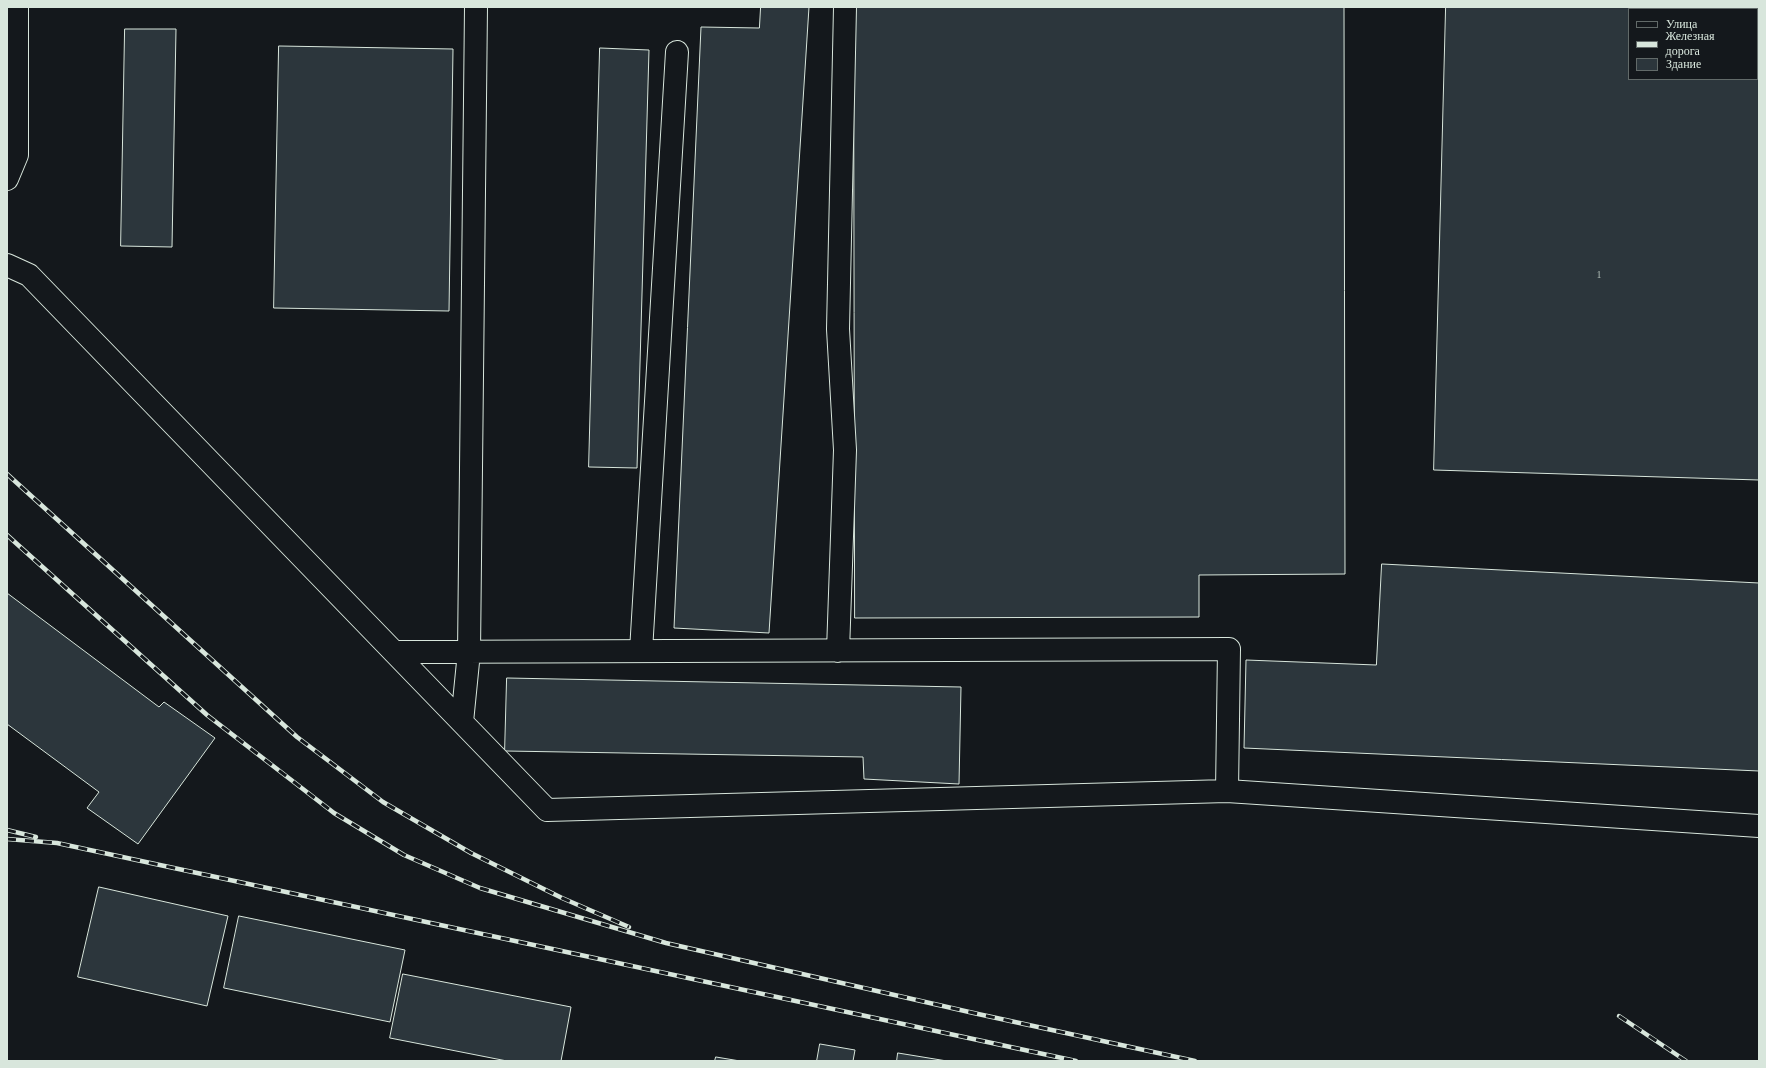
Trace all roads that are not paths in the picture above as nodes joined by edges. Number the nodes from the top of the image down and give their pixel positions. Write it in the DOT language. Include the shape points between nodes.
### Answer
graph roads {
  1 [pos="17,7"];
  2 [pos="476,7"];
  3 [pos="845,7"];
  4 [pos="677,52"];
  5 [pos="7,179"];
  6 [pos="7,265"];
  7 [pos="838,650"];
  8 [pos="641,651"];
  9 [pos="394,652"];
  10 [pos="469,652"];
  11 [pos="462,722"];
  12 [pos="1227,791"];
  13 [pos="1759,826"];
  1 -- 5 [label="street" via="17,155"];
  2 -- 10 [label="street"];
  3 -- 7 [label="street" via="838,329 845,450"];
  4 -- 8 [label="street"];
  6 -- 9 [label="street" via="29,275"];
  7 -- 8 [label="street"];
  7 -- 12 [label="street" via="1229,649"];
  8 -- 10 [label="street"];
  9 -- 10 [label="street"];
  9 -- 11 [label="street"];
  10 -- 11 [label="street"];
  11 -- 12 [label="street" via="547,810"];
  12 -- 13 [label="street"];
}
